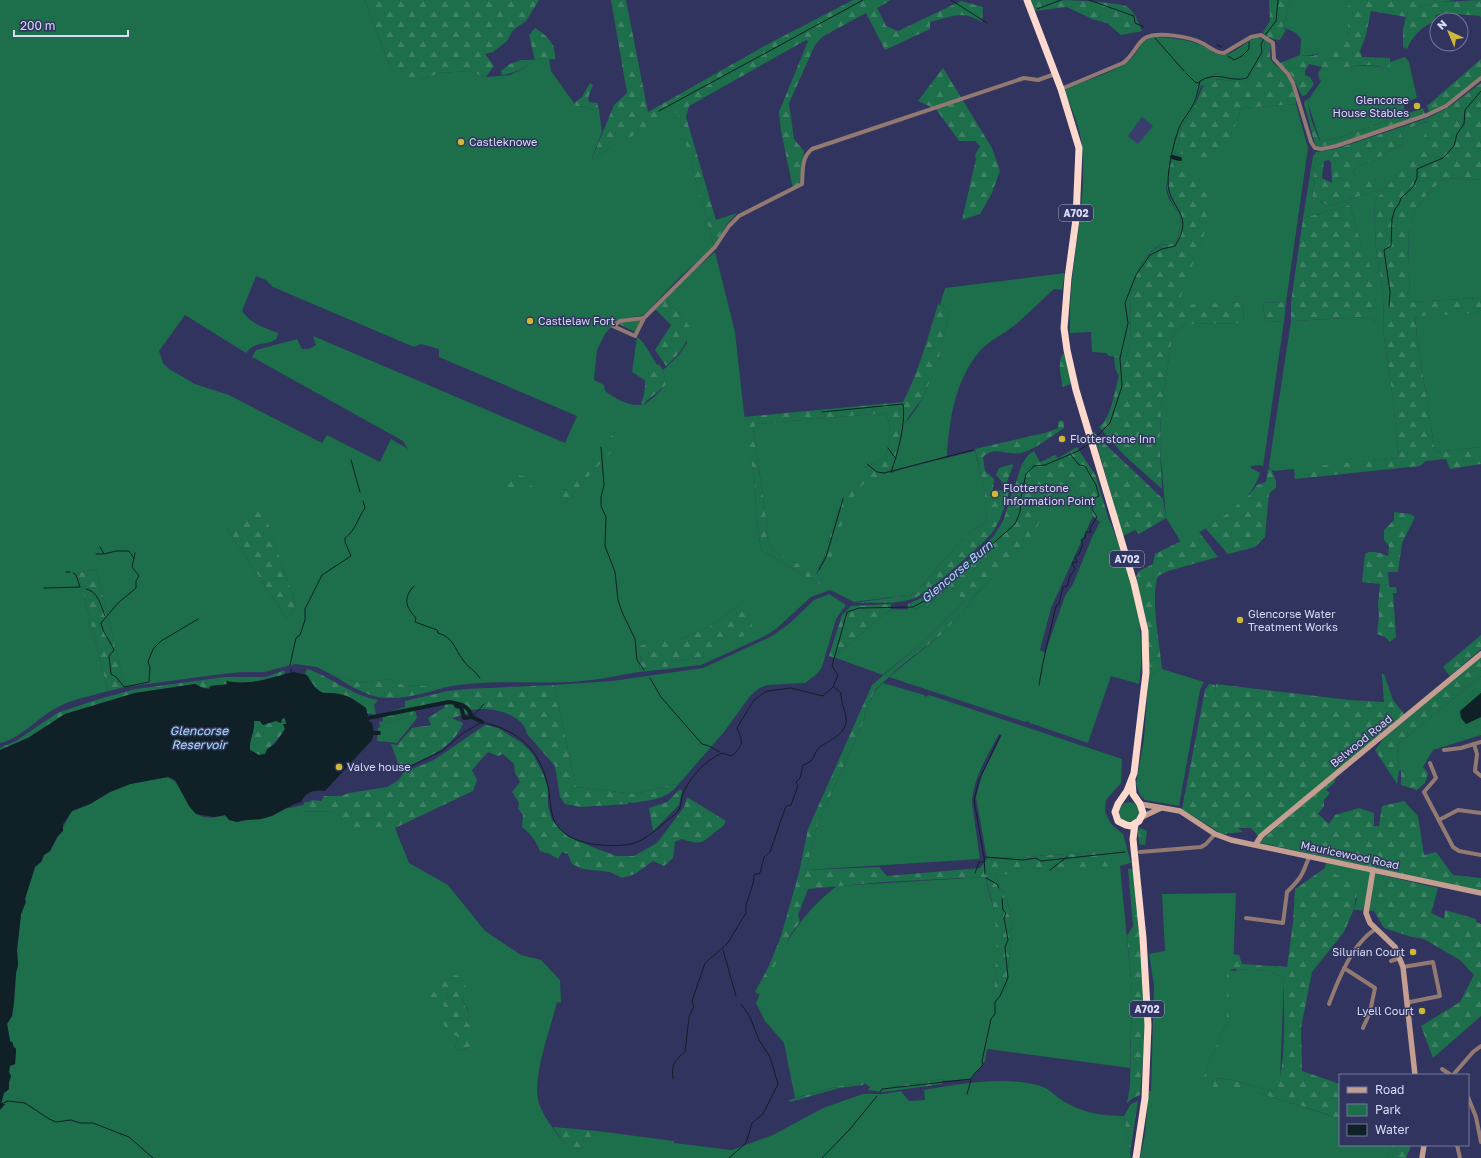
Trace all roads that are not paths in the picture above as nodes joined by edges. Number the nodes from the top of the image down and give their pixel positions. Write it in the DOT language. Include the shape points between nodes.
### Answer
graph roads {
  1 [pos="1027,0"];
  2 [pos="1055,74"];
  3 [pos="1481,78"];
  4 [pos="1061,89"];
  5 [pos="644,318"];
  6 [pos="1481,654"];
  7 [pos="1481,742"];
  8 [pos="1474,744"];
  9 [pos="1444,750"];
  10 [pos="1430,763"];
  11 [pos="1481,776"];
  12 [pos="1132,780"];
  13 [pos="1121,801"];
  14 [pos="1138,802"];
  15 [pos="1161,808"];
  16 [pos="1481,813"];
  17 [pos="1142,817"];
  18 [pos="1439,820"];
  19 [pos="1135,824"];
  20 [pos="1126,825"];
  21 [pos="1215,834"];
  22 [pos="1133,839"];
  23 [pos="1256,844"];
  24 [pos="1140,852"];
  25 [pos="1481,855"];
  26 [pos="1310,857"];
  27 [pos="1373,870"];
  28 [pos="1481,893"];
  29 [pos="1246,918"];
  30 [pos="1376,929"];
  31 [pos="1400,958"];
  32 [pos="1391,961"];
  33 [pos="1404,967"];
  34 [pos="1344,968"];
  35 [pos="1329,1004"];
  36 [pos="1407,1004"];
  37 [pos="1363,1028"];
  38 [pos="1481,1046"];
  39 [pos="1442,1069"];
  40 [pos="1414,1074"];
  41 [pos="1450,1074"];
  42 [pos="1453,1074"];
  43 [pos="1469,1100"];
  44 [pos="1481,1142"];
  45 [pos="1424,1146"];
  46 [pos="1457,1146"];
  47 [pos="1136,1158"];
  48 [pos="1422,1158"];
  49 [pos="1460,1158"];
  1 -- 2 [label="highway, A702"];
  2 -- 4 [label="highway, A702"];
  2 -- 5 [label="street" via="1038,80 1024,78 812,149 804,160 802,184 739,216 729,226 716,247"];
  3 -- 4 [label="street" via="1446,106 1427,115 1336,146 1317,149 1311,142 1293,83 1274,59 1273,43 1258,35 1224,54 1189,38 1156,35 1146,38 1123,63"];
  4 -- 12 [label="highway, A702" via="1077,137 1080,159 1064,328 1072,375 1132,577 1145,631 1146,673"];
  5 -- 5 [label="street" via="620,321 613,326 635,336"];
  6 -- 23 [label="street, Belwood Road" via="1261,836"];
  7 -- 8 [label="street"];
  8 -- 9 [label="street"];
  8 -- 11 [label="street" via="1477,754 1475,772"];
  10 -- 18 [label="street" via="1436,778 1424,792"];
  12 -- 13 [label="highway, A702"];
  12 -- 14 [label="highway, A702" via="1132,789"];
  13 -- 14 [label="highway" via="1129,798"];
  13 -- 20 [label="highway, A702" via="1116,808 1116,817"];
  14 -- 15 [label="street, Mauricewood Road"];
  14 -- 17 [label="highway, A702"];
  15 -- 17 [label="street"];
  15 -- 21 [label="street, Mauricewood Road" via="1180,811"];
  16 -- 18 [label="street" via="1458,810"];
  17 -- 19 [label="highway"];
  18 -- 25 [label="street" via="1453,848"];
  19 -- 20 [label="highway"];
  19 -- 22 [label="highway, A702"];
  20 -- 22 [label="highway, A702"];
  21 -- 23 [label="street, Mauricewood Road" via="1231,840"];
  21 -- 24 [label="street" via="1201,847"];
  22 -- 47 [label="highway, A702" via="1143,938 1148,1025 1145,1098"];
  23 -- 26 [label="street, Mauricewood Road"];
  26 -- 27 [label="street, Mauricewood Road"];
  26 -- 29 [label="street" via="1297,883 1287,892 1283,923"];
  27 -- 28 [label="street, Mauricewood Road"];
  27 -- 30 [label="street" via="1366,913"];
  30 -- 31 [label="street" via="1390,940"];
  30 -- 34 [label="street" via="1363,940"];
  31 -- 32 [label="street"];
  31 -- 33 [label="street"];
  33 -- 36 [label="street"];
  33 -- 36 [label="street" via="1434,962 1440,996"];
  34 -- 35 [label="street"];
  34 -- 37 [label="street" via="1375,988 1370,1012"];
  36 -- 40 [label="street"];
  38 -- 42 [label="street"];
  39 -- 41 [label="street"];
  43 -- 44 [label="street"];
  45 -- 48 [label="street"];
  46 -- 49 [label="street"];
}
